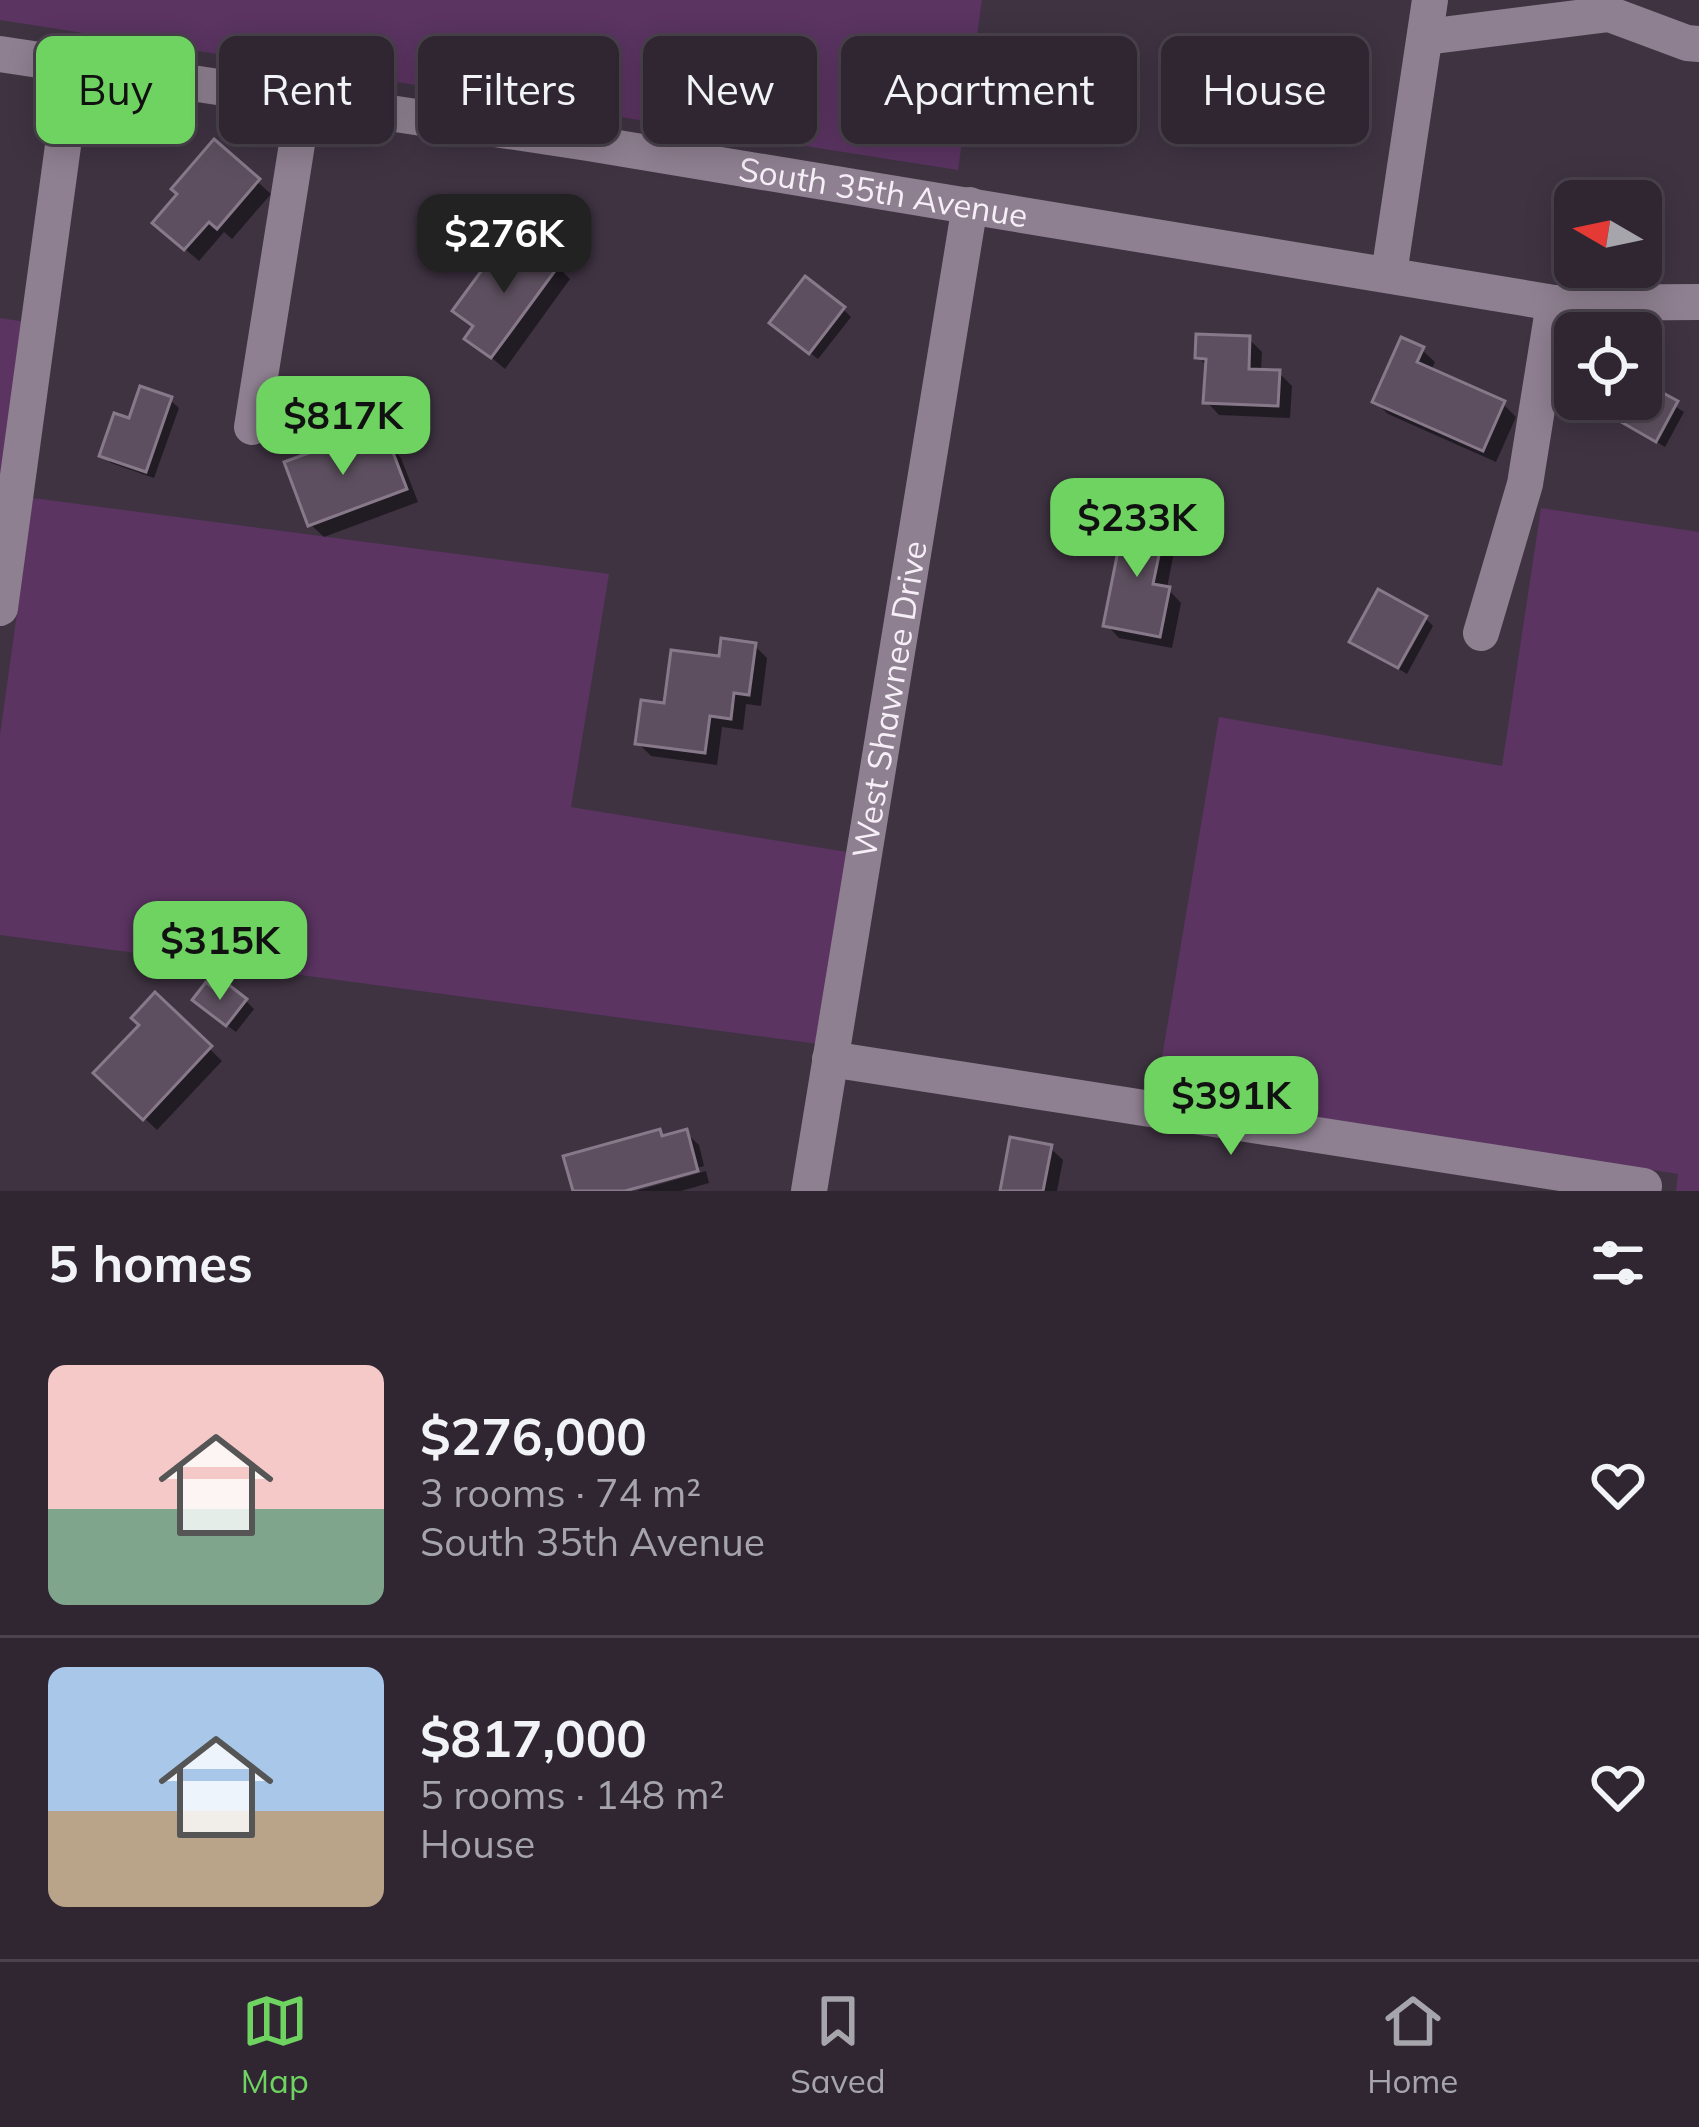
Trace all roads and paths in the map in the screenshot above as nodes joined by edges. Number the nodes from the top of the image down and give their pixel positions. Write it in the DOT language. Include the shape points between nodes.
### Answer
graph roads {
  1 [pos="1612,7"];
  2 [pos="1428,18"];
  3 [pos="1699,44"];
  4 [pos="0,54"];
  5 [pos="36,59"];
  6 [pos="394,114"];
  7 [pos="63,144"];
  8 [pos="297,144"];
  9 [pos="970,205"];
  10 [pos="1389,274"];
  11 [pos="1699,302"];
  12 [pos="1554,303"];
  13 [pos="252,428"];
  14 [pos="0,608"];
  15 [pos="1481,633"];
  16 [pos="830,1059"];
  17 [pos="1644,1186"];
  18 [pos="809,1191"];
  1 -- 2 [label="street"];
  1 -- 3 [label="street"];
  2 -- 10 [label="street"];
  4 -- 5 [label="street, South 35th Avenue"];
  6 -- 9 [label="street, South 35th Avenue"];
  7 -- 14 [label="street"];
  8 -- 13 [label="street"];
  9 -- 10 [label="street, South 35th Avenue"];
  9 -- 16 [label="street, West Shawnee Drive"];
  10 -- 12 [label="street, South 35th Avenue"];
  11 -- 12 [label="street, South 35th Avenue"];
  12 -- 15 [label="street" via="1525,484"];
  16 -- 17 [label="street"];
  16 -- 18 [label="street, West Shawnee Drive"];
}
